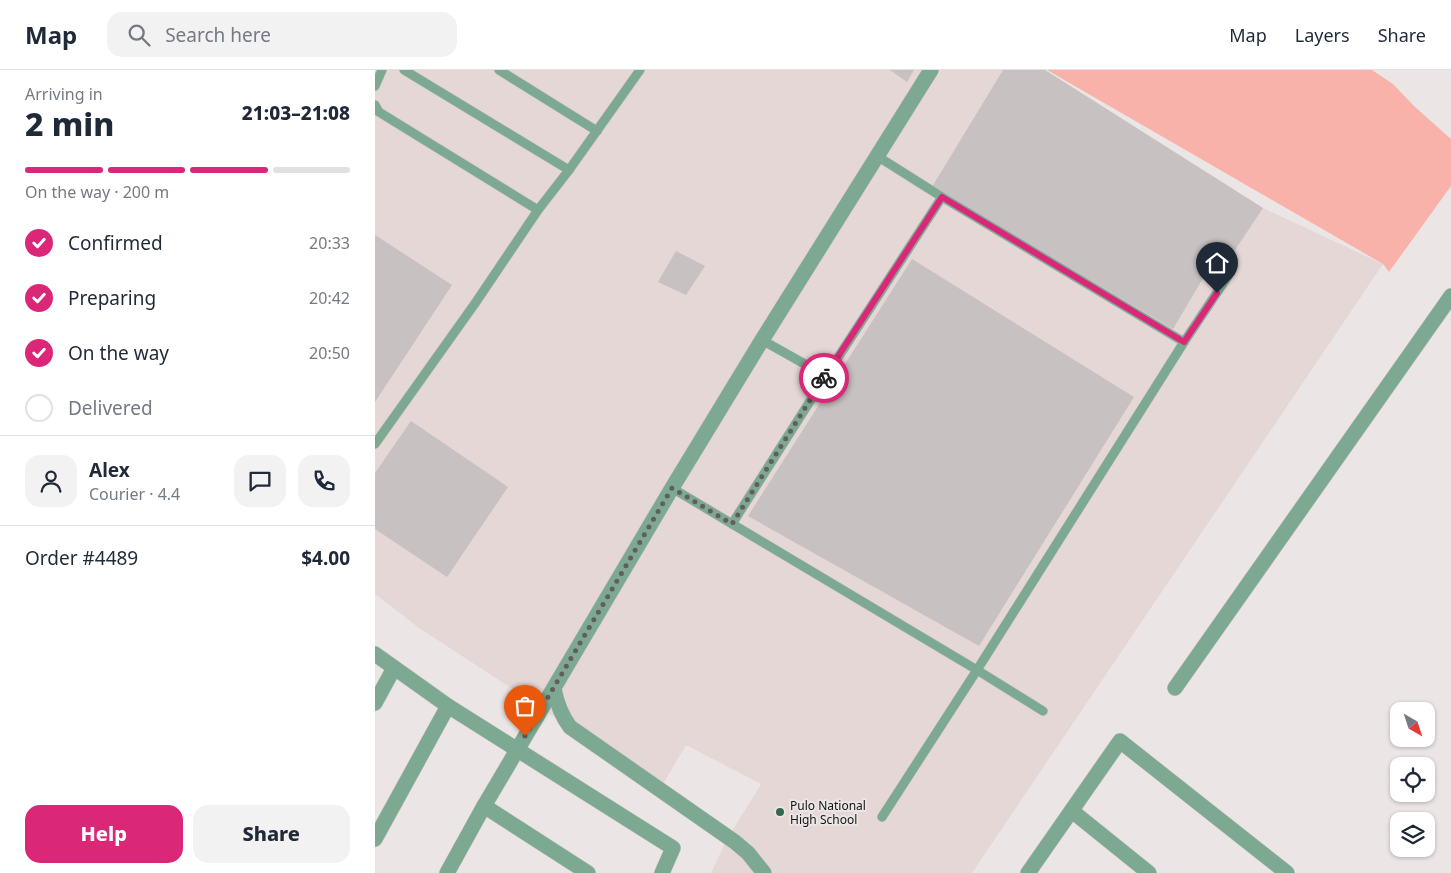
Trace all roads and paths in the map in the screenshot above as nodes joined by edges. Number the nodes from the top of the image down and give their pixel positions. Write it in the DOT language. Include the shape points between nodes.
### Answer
graph roads {
  1 [pos="382,70"];
  2 [pos="404,70"];
  3 [pos="499,70"];
  4 [pos="639,70"];
  5 [pos="931,70"];
  6 [pos="375,86"];
  7 [pos="375,105"];
  8 [pos="597,131"];
  9 [pos="877,156"];
  10 [pos="569,170"];
  11 [pos="942,197"];
  12 [pos="538,210"];
  13 [pos="1228,276"];
  14 [pos="1451,296"];
  15 [pos="762,340"];
  16 [pos="1184,342"];
  17 [pos="826,376"];
  18 [pos="375,444"];
  19 [pos="672,488"];
  20 [pos="732,524"];
  21 [pos="375,654"];
  22 [pos="394,668"];
  23 [pos="977,670"];
  24 [pos="1175,688"];
  25 [pos="554,689"];
  26 [pos="375,703"];
  27 [pos="448,706"];
  28 [pos="1043,711"];
  29 [pos="517,748"];
  30 [pos="484,806"];
  31 [pos="1072,811"];
  32 [pos="882,817"];
  33 [pos="375,839"];
  34 [pos="449,872"];
  35 [pos="588,873"];
  36 [pos="662,873"];
  37 [pos="764,873"];
  38 [pos="1028,873"];
  39 [pos="1149,873"];
  40 [pos="1287,873"];
  1 -- 6 [label="lane"];
  2 -- 10 [label="lane"];
  3 -- 8 [label="lane"];
  4 -- 8 [label="lane"];
  5 -- 9 [label="street"];
  7 -- 12 [label="lane" via="379,112"];
  8 -- 10 [label="lane"];
  9 -- 11 [label="lane"];
  9 -- 15 [label="street"];
  10 -- 12 [label="lane"];
  11 -- 16 [label="lane"];
  11 -- 17 [label="lane"];
  12 -- 18 [label="lane"];
  13 -- 16 [label="lane"];
  14 -- 24 [label="street"];
  15 -- 17 [label="lane"];
  15 -- 19 [label="street"];
  16 -- 23 [label="lane"];
  17 -- 20 [label="lane"];
  19 -- 20 [label="lane"];
  19 -- 25 [label="street"];
  20 -- 23 [label="lane"];
  21 -- 22 [label="street"];
  22 -- 26 [label="street"];
  22 -- 27 [label="street"];
  23 -- 28 [label="lane"];
  23 -- 32 [label="lane"];
  25 -- 29 [label="street"];
  25 -- 37 [label="street" via="562,717 570,727 735,842"];
  27 -- 29 [label="street"];
  27 -- 33 [label="street"];
  29 -- 30 [label="street"];
  29 -- 36 [label="street" via="673,848"];
  30 -- 34 [label="street"];
  30 -- 35 [label="street"];
  31 -- 38 [label="street"];
  31 -- 39 [label="street"];
  31 -- 40 [label="street" via="1120,741"];
}
